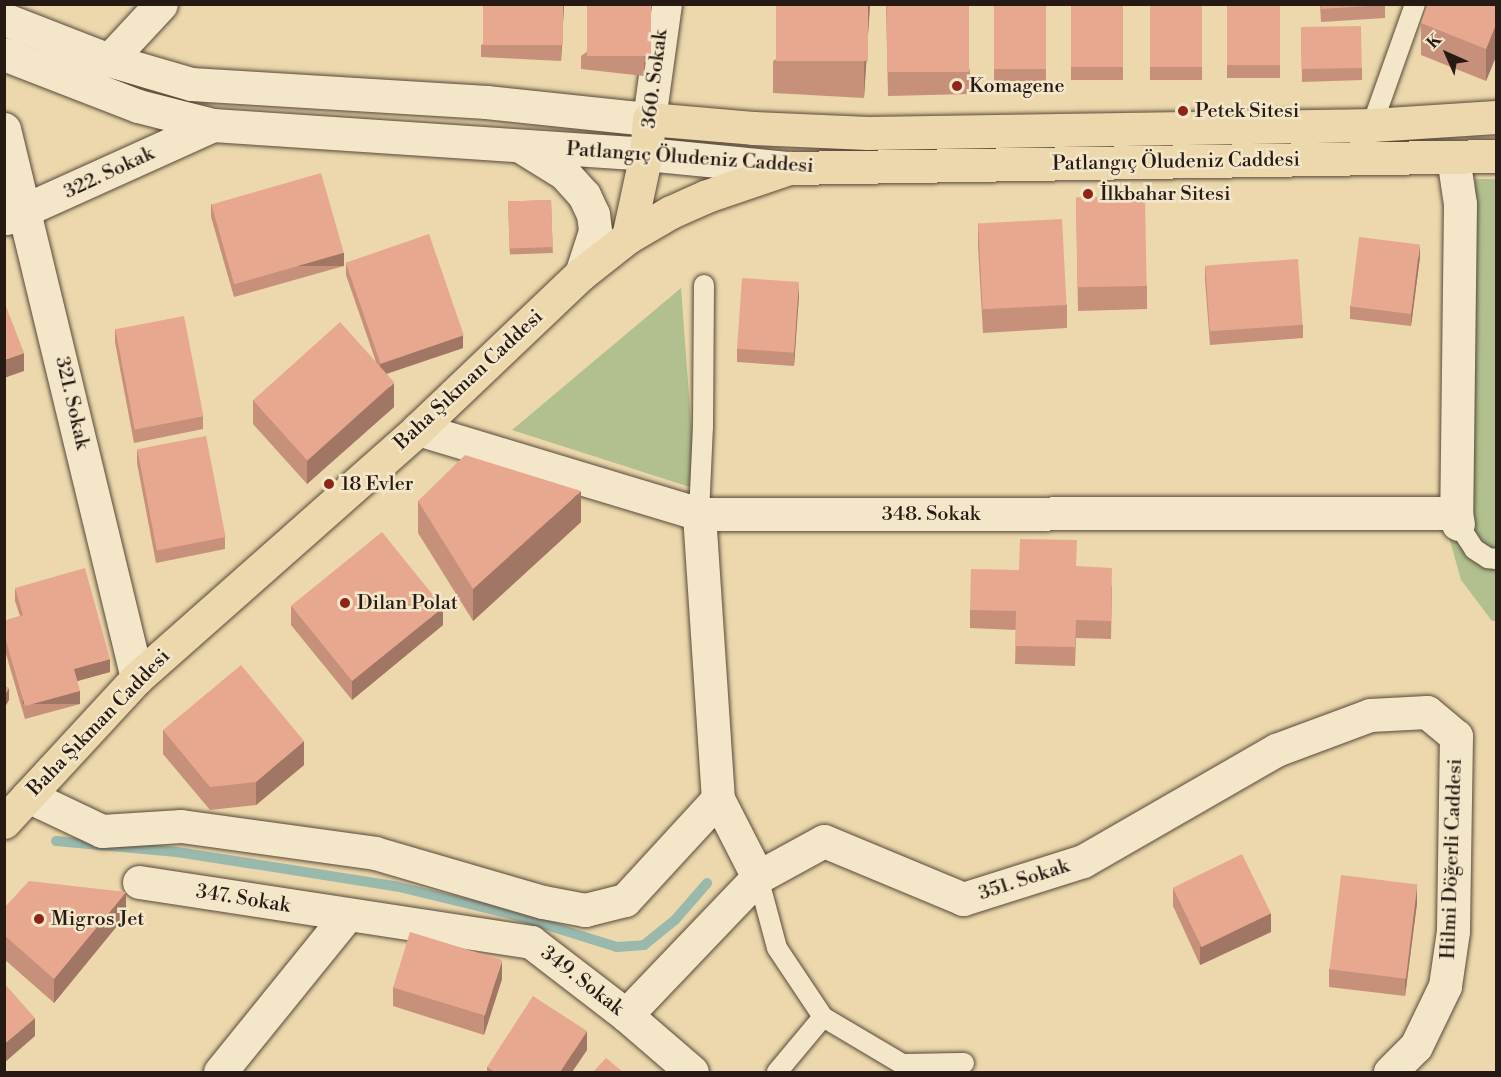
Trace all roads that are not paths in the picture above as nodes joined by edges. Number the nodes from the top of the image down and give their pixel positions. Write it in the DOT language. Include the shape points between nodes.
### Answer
graph roads {
  1 [pos="161,4"];
  2 [pos="665,4"];
  3 [pos="1415,4"];
  4 [pos="4,19"];
  5 [pos="4,54"];
  6 [pos="109,60"];
  7 [pos="1497,117"];
  8 [pos="649,118"];
  9 [pos="213,125"];
  10 [pos="1372,125"];
  11 [pos="4,129"];
  12 [pos="518,145"];
  13 [pos="646,154"];
  14 [pos="1497,156"];
  15 [pos="1453,157"];
  16 [pos="789,168"];
  17 [pos="15,215"];
  18 [pos="627,237"];
  19 [pos="581,274"];
  20 [pos="704,285"];
  21 [pos="418,429"];
  22 [pos="699,514"];
  23 [pos="1457,519"];
  24 [pos="1497,559"];
  25 [pos="137,678"];
  26 [pos="1456,736"];
  27 [pos="28,796"];
  28 [pos="718,799"];
  29 [pos="4,822"];
  30 [pos="758,877"];
  31 [pos="139,882"];
  32 [pos="347,915"];
  33 [pos="626,1015"];
  34 [pos="823,1017"];
  35 [pos="964,1064"];
  36 [pos="220,1072"];
  37 [pos="692,1072"];
  38 [pos="777,1072"];
  39 [pos="1390,1072"];
  1 -- 6 [label="street"];
  2 -- 8 [label="street, 360. Sokak"];
  3 -- 10 [label="lane"];
  4 -- 6 [label="street, Patlangıç Öludeniz Caddesi"];
  5 -- 9 [label="street, Patlangıç Öludeniz Caddesi" via="138,106"];
  6 -- 8 [label="street, Patlangıç Öludeniz Caddesi" via="192,84 486,102"];
  7 -- 10 [label="main road, Patlangıç Öludeniz Caddesi"];
  8 -- 10 [label="main road, Patlangıç Öludeniz Caddesi" via="753,128 868,132"];
  8 -- 13 [label="main road, 360. Sokak"];
  9 -- 12 [label="street, Patlangıç Öludeniz Caddesi"];
  9 -- 17 [label="street, 322. Sokak"];
  11 -- 17 [label="street, 321. Sokak"];
  12 -- 13 [label="street, Patlangıç Öludeniz Caddesi"];
  12 -- 19 [label="street" via="564,173 584,195 593,213 595,231"];
  13 -- 16 [label="street, Patlangıç Öludeniz Caddesi"];
  13 -- 18 [label="main road, 360. Sokak"];
  14 -- 15 [label="main road, Patlangıç Öludeniz Caddesi"];
  15 -- 16 [label="main road, Patlangıç Öludeniz Caddesi"];
  15 -- 23 [label="street" via="1461,204"];
  16 -- 18 [label="main road, Baha Şıkman Caddesi" via="707,196"];
  17 -- 25 [label="street, 321. Sokak"];
  18 -- 19 [label="main road, Baha Şıkman Caddesi"];
  19 -- 21 [label="main road, Baha Şıkman Caddesi"];
  20 -- 22 [label="lane"];
  21 -- 22 [label="street, 348. Sokak"];
  21 -- 25 [label="main road, Baha Şıkman Caddesi"];
  22 -- 23 [label="street, 348. Sokak"];
  22 -- 28 [label="street"];
  23 -- 24 [label="lane" via="1474,549"];
  25 -- 27 [label="main road, Baha Şıkman Caddesi"];
  26 -- 30 [label="street, 351. Sokak" via="1427,711 1370,715 1276,750 1083,861 963,899 824,841"];
  26 -- 39 [label="street, Hilmi Döğerli Caddesi" via="1452,931 1445,986 1416,1046"];
  27 -- 28 [label="street" via="102,831 181,826 375,853 543,902 585,910 625,900"];
  27 -- 29 [label="main road, Baha Şıkman Caddesi"];
  28 -- 30 [label="street"];
  30 -- 33 [label="street, 351. Sokak"];
  30 -- 34 [label="lane" via="777,948"];
  31 -- 32 [label="street, 347. Sokak"];
  32 -- 33 [label="street, 349. Sokak" via="531,942"];
  32 -- 36 [label="street"];
  33 -- 37 [label="street, 349. Sokak"];
  34 -- 35 [label="lane" via="902,1064"];
  34 -- 38 [label="lane"];
}
